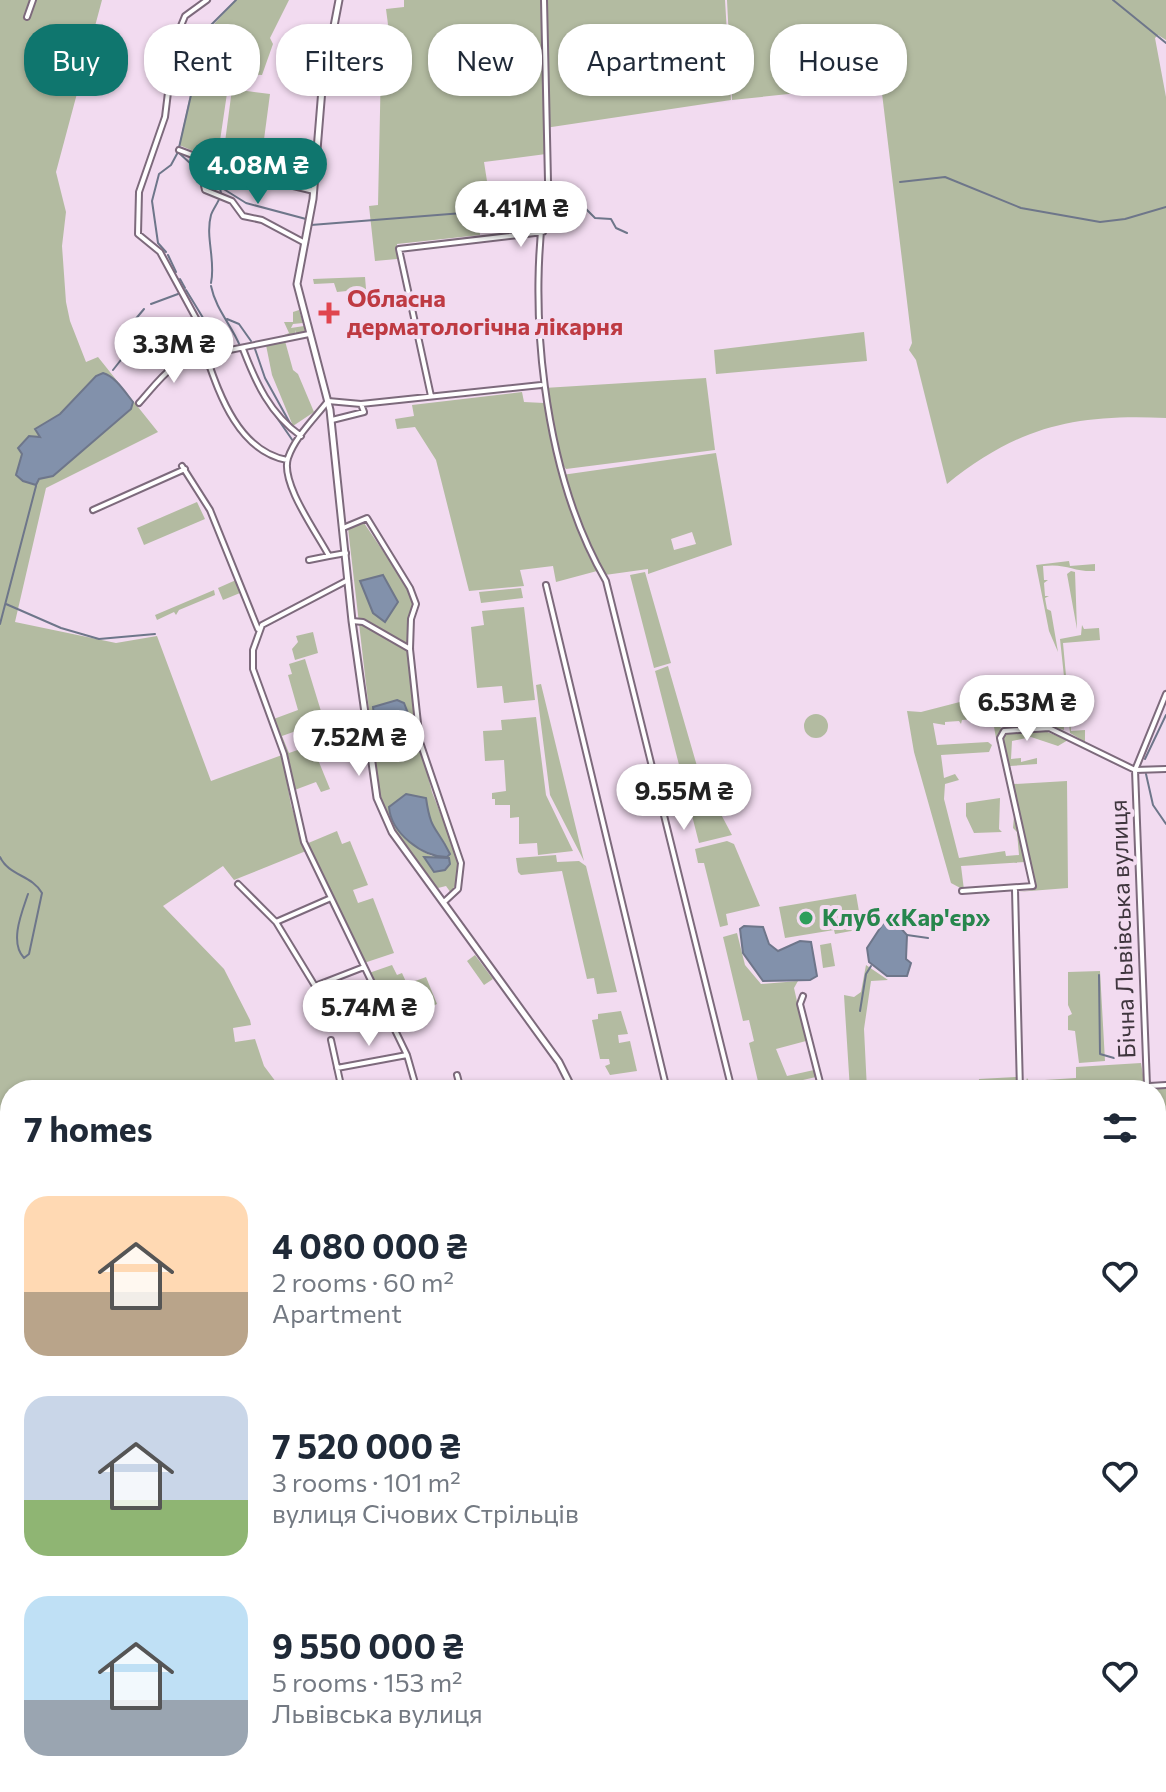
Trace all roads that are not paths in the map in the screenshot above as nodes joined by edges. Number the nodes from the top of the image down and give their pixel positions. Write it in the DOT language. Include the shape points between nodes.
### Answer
graph roads {
  1 [pos="33,0"];
  2 [pos="207,0"];
  3 [pos="339,0"];
  4 [pos="544,0"];
  5 [pos="27,17"];
  6 [pos="179,150"];
  7 [pos="213,164"];
  8 [pos="314,191"];
  9 [pos="543,232"];
  10 [pos="305,243"];
  11 [pos="309,334"];
  12 [pos="141,341"];
  13 [pos="243,349"];
  14 [pos="207,355"];
  15 [pos="196,356"];
  16 [pos="542,385"];
  17 [pos="431,396"];
  18 [pos="328,401"];
  19 [pos="139,403"];
  20 [pos="361,404"];
  21 [pos="332,420"];
  22 [pos="301,436"];
  23 [pos="287,460"];
  24 [pos="93,510"];
  25 [pos="343,528"];
  26 [pos="346,553"];
  27 [pos="329,556"];
  28 [pos="309,560"];
  29 [pos="348,580"];
  30 [pos="546,585"];
  31 [pos="352,621"];
  32 [pos="258,629"];
  33 [pos="410,649"];
  34 [pos="1166,694"];
  35 [pos="420,742"];
  36 [pos="371,755"];
  37 [pos="1166,769"];
  38 [pos="1135,770"];
  39 [pos="238,884"];
  40 [pos="1015,890"];
  41 [pos="962,891"];
  42 [pos="331,898"];
  43 [pos="443,903"];
  44 [pos="276,922"];
  45 [pos="364,967"];
  46 [pos="803,996"];
  47 [pos="385,1009"];
  48 [pos="327,1020"];
  49 [pos="331,1040"];
  50 [pos="407,1055"];
  51 [pos="337,1068"];
  52 [pos="457,1075"];
  53 [pos="340,1080"];
  54 [pos="414,1080"];
  55 [pos="458,1080"];
  56 [pos="568,1080"];
  57 [pos="665,1080"];
  58 [pos="730,1080"];
  59 [pos="819,1080"];
  60 [pos="1020,1080"];
  61 [pos="1147,1080"];
  1 -- 5 [label="street"];
  2 -- 14 [label="street" via="185,16 174,43 165,117 139,192 138,234 155,248 199,323"];
  3 -- 8 [label="street" via="322,89"];
  4 -- 9 [label="street" via="548,181"];
  6 -- 7 [label="street"];
  7 -- 8 [label="street"];
  7 -- 10 [label="street" via="203,181 205,190 232,201 243,216"];
  8 -- 10 [label="street"];
  9 -- 16 [label="street"];
  9 -- 17 [label="street" via="399,249"];
  10 -- 11 [label="street" via="297,284"];
  11 -- 13 [label="street"];
  11 -- 18 [label="street"];
  12 -- 15 [label="street" via="172,331"];
  13 -- 14 [label="street"];
  13 -- 22 [label="street" via="275,414"];
  14 -- 15 [label="street"];
  14 -- 23 [label="street" via="223,402 242,430 256,446"];
  15 -- 19 [label="street" via="168,370"];
  16 -- 17 [label="street"];
  16 -- 58 [label="street" via="562,472 588,551 606,581"];
  17 -- 20 [label="street"];
  18 -- 20 [label="street"];
  18 -- 21 [label="street"];
  18 -- 22 [label="street"];
  20 -- 21 [label="street" via="364,412"];
  21 -- 25 [label="street"];
  22 -- 23 [label="street"];
  23 -- 27 [label="street" via="290,486"];
  24 -- 32 [label="street" via="184,468 210,510"];
  25 -- 26 [label="street"];
  25 -- 33 [label="street" via="367,518 410,588 416,604"];
  26 -- 27 [label="street"];
  26 -- 29 [label="street"];
  27 -- 28 [label="street"];
  29 -- 31 [label="street"];
  29 -- 32 [label="street"];
  30 -- 57 [label="street"];
  31 -- 33 [label="street"];
  31 -- 36 [label="street"];
  32 -- 42 [label="street" via="253,669 284,754 304,842"];
  33 -- 35 [label="street"];
  34 -- 38 [label="street"];
  35 -- 36 [label="street"];
  35 -- 43 [label="street" via="461,863 458,889"];
  36 -- 43 [label="street" via="382,817"];
  37 -- 38 [label="street"];
  38 -- 40 [label="street" via="1049,728 1004,731 1000,738 1033,882 1029,889"];
  38 -- 61 [label="street, Бічна Львівська вулиця"];
  39 -- 44 [label="street"];
  40 -- 41 [label="street"];
  40 -- 60 [label="street"];
  42 -- 44 [label="street"];
  42 -- 45 [label="street"];
  43 -- 56 [label="street"];
  44 -- 45 [label="street" via="315,986"];
  45 -- 47 [label="street"];
  46 -- 59 [label="street" via="800,1004"];
  47 -- 48 [label="street"];
  47 -- 50 [label="street"];
  49 -- 51 [label="street"];
  50 -- 51 [label="street"];
  50 -- 54 [label="street"];
  51 -- 53 [label="street"];
  52 -- 55 [label="street"];
}
